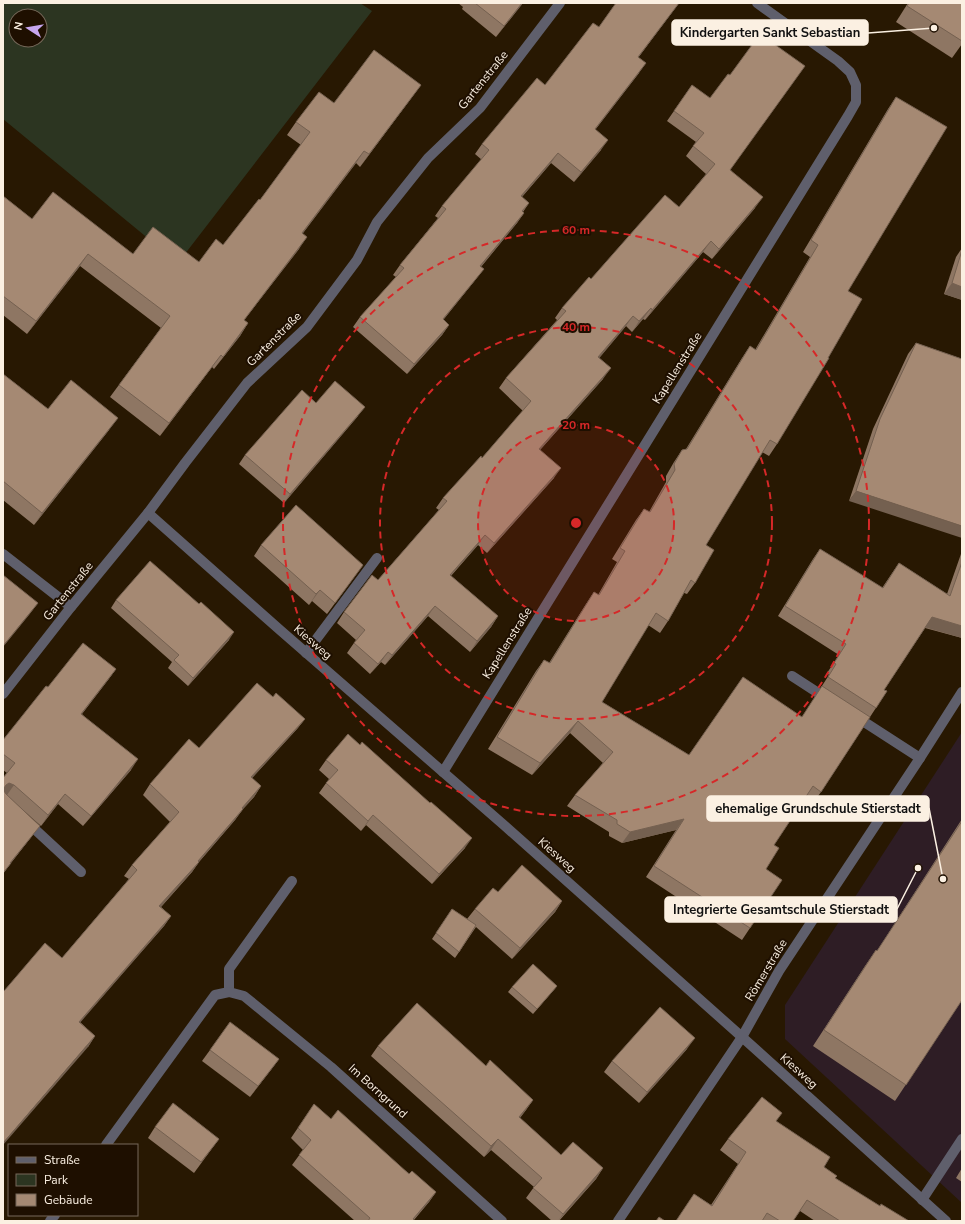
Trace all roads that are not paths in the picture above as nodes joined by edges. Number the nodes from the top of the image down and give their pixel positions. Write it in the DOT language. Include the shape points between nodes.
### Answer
graph roads {
  1 [pos="560,3"];
  2 [pos="757,3"];
  3 [pos="148,513"];
  4 [pos="3,554"];
  5 [pos="377,558"];
  6 [pos="71,608"];
  7 [pos="306,653"];
  8 [pos="792,676"];
  9 [pos="962,692"];
  10 [pos="3,694"];
  11 [pos="837,705"];
  12 [pos="850,713"];
  13 [pos="920,758"];
  14 [pos="443,772"];
  15 [pos="20,815"];
  16 [pos="81,872"];
  17 [pos="292,882"];
  18 [pos="229,992"];
  19 [pos="742,1037"];
  20 [pos="962,1138"];
  21 [pos="107,1144"];
  22 [pos="922,1200"];
  23 [pos="502,1221"];
  24 [pos="618,1221"];
  25 [pos="946,1221"];
  1 -- 3 [label="street, Gartenstraße" via="480,108 428,158 377,222 357,260 307,327 247,383"];
  2 -- 14 [label="street, Kapellenstraße" via="850,72 856,85 856,102"];
  3 -- 6 [label="street, Gartenstraße"];
  3 -- 7 [label="street, Kiesweg"];
  4 -- 6 [label="street"];
  5 -- 7 [label="street"];
  6 -- 10 [label="street, Gartenstraße"];
  7 -- 14 [label="street, Kiesweg"];
  8 -- 11 [label="street"];
  9 -- 13 [label="street, Römerstraße"];
  12 -- 13 [label="street"];
  13 -- 19 [label="street, Römerstraße" via="784,964"];
  14 -- 19 [label="street, Kiesweg"];
  15 -- 16 [label="street"];
  17 -- 18 [label="street" via="229,969"];
  18 -- 21 [label="street" via="215,996"];
  18 -- 23 [label="street, Im Borngrund" via="244,996 331,1067"];
  19 -- 22 [label="street, Kiesweg"];
  19 -- 24 [label="street, Römerstraße"];
  20 -- 22 [label="street"];
  22 -- 25 [label="street, Kiesweg"];
}
